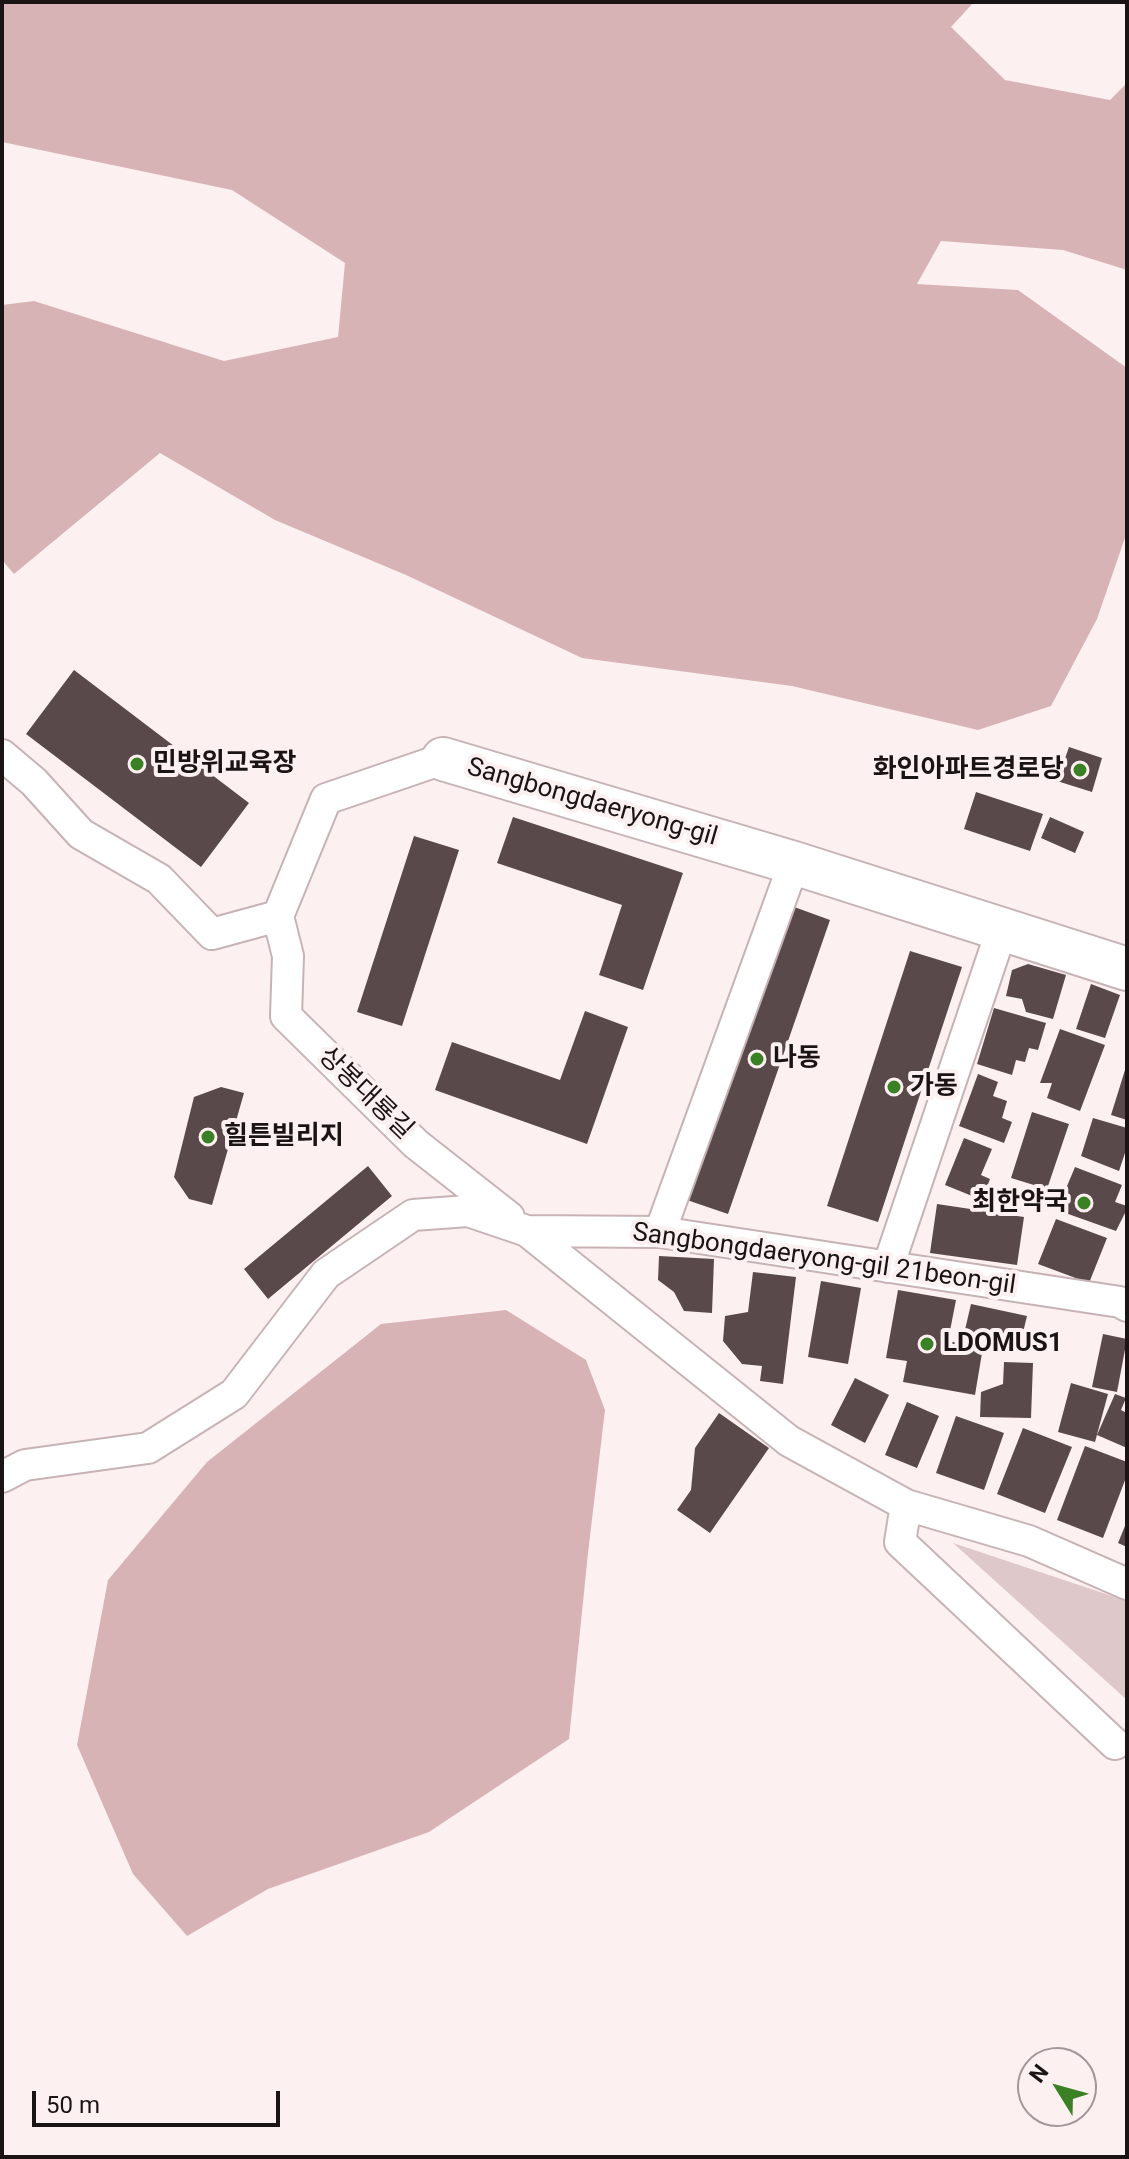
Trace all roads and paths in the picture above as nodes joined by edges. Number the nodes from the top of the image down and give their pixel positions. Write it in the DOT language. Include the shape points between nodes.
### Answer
graph roads {
  1 [pos="2,755"];
  2 [pos="443,759"];
  3 [pos="794,863"];
  4 [pos="278,916"];
  5 [pos="1002,929"];
  6 [pos="1127,969"];
  7 [pos="527,1231"];
  8 [pos="660,1232"];
  9 [pos="888,1267"];
  10 [pos="1125,1296"];
  11 [pos="2,1477"];
  12 [pos="906,1505"];
  13 [pos="1127,1584"];
  14 [pos="1115,1744"];
  1 -- 4 [label="street" via="81,834 159,879 212,934"];
  2 -- 3 [label="street, Sangbongdaeryong-gil"];
  2 -- 4 [label="street, Sangbongdaeryong-gil" via="326,799"];
  3 -- 5 [label="street, Sangbongdaeryong-gil"];
  3 -- 8 [label="street"];
  4 -- 7 [label="street, 상봉대룡길" via="288,956 286,1016 416,1144"];
  5 -- 6 [label="street, Sangbongdaeryong-gil"];
  5 -- 9 [label="street"];
  7 -- 8 [label="street, Sangbongdaeryong-gil 21beon-gil"];
  7 -- 11 [label="street" via="468,1211 413,1215 326,1274 234,1394 222,1402 148,1448 25,1465"];
  7 -- 12 [label="street, 상봉대룡길" via="789,1441"];
  8 -- 9 [label="street, Sangbongdaeryong-gil 21beon-gil"];
  9 -- 10 [label="street, Sangbongdaeryong-gil 21beon-gil"];
  12 -- 13 [label="street, 상봉대룡길" via="1029,1541"];
  12 -- 14 [label="street" via="900,1542"];
}
